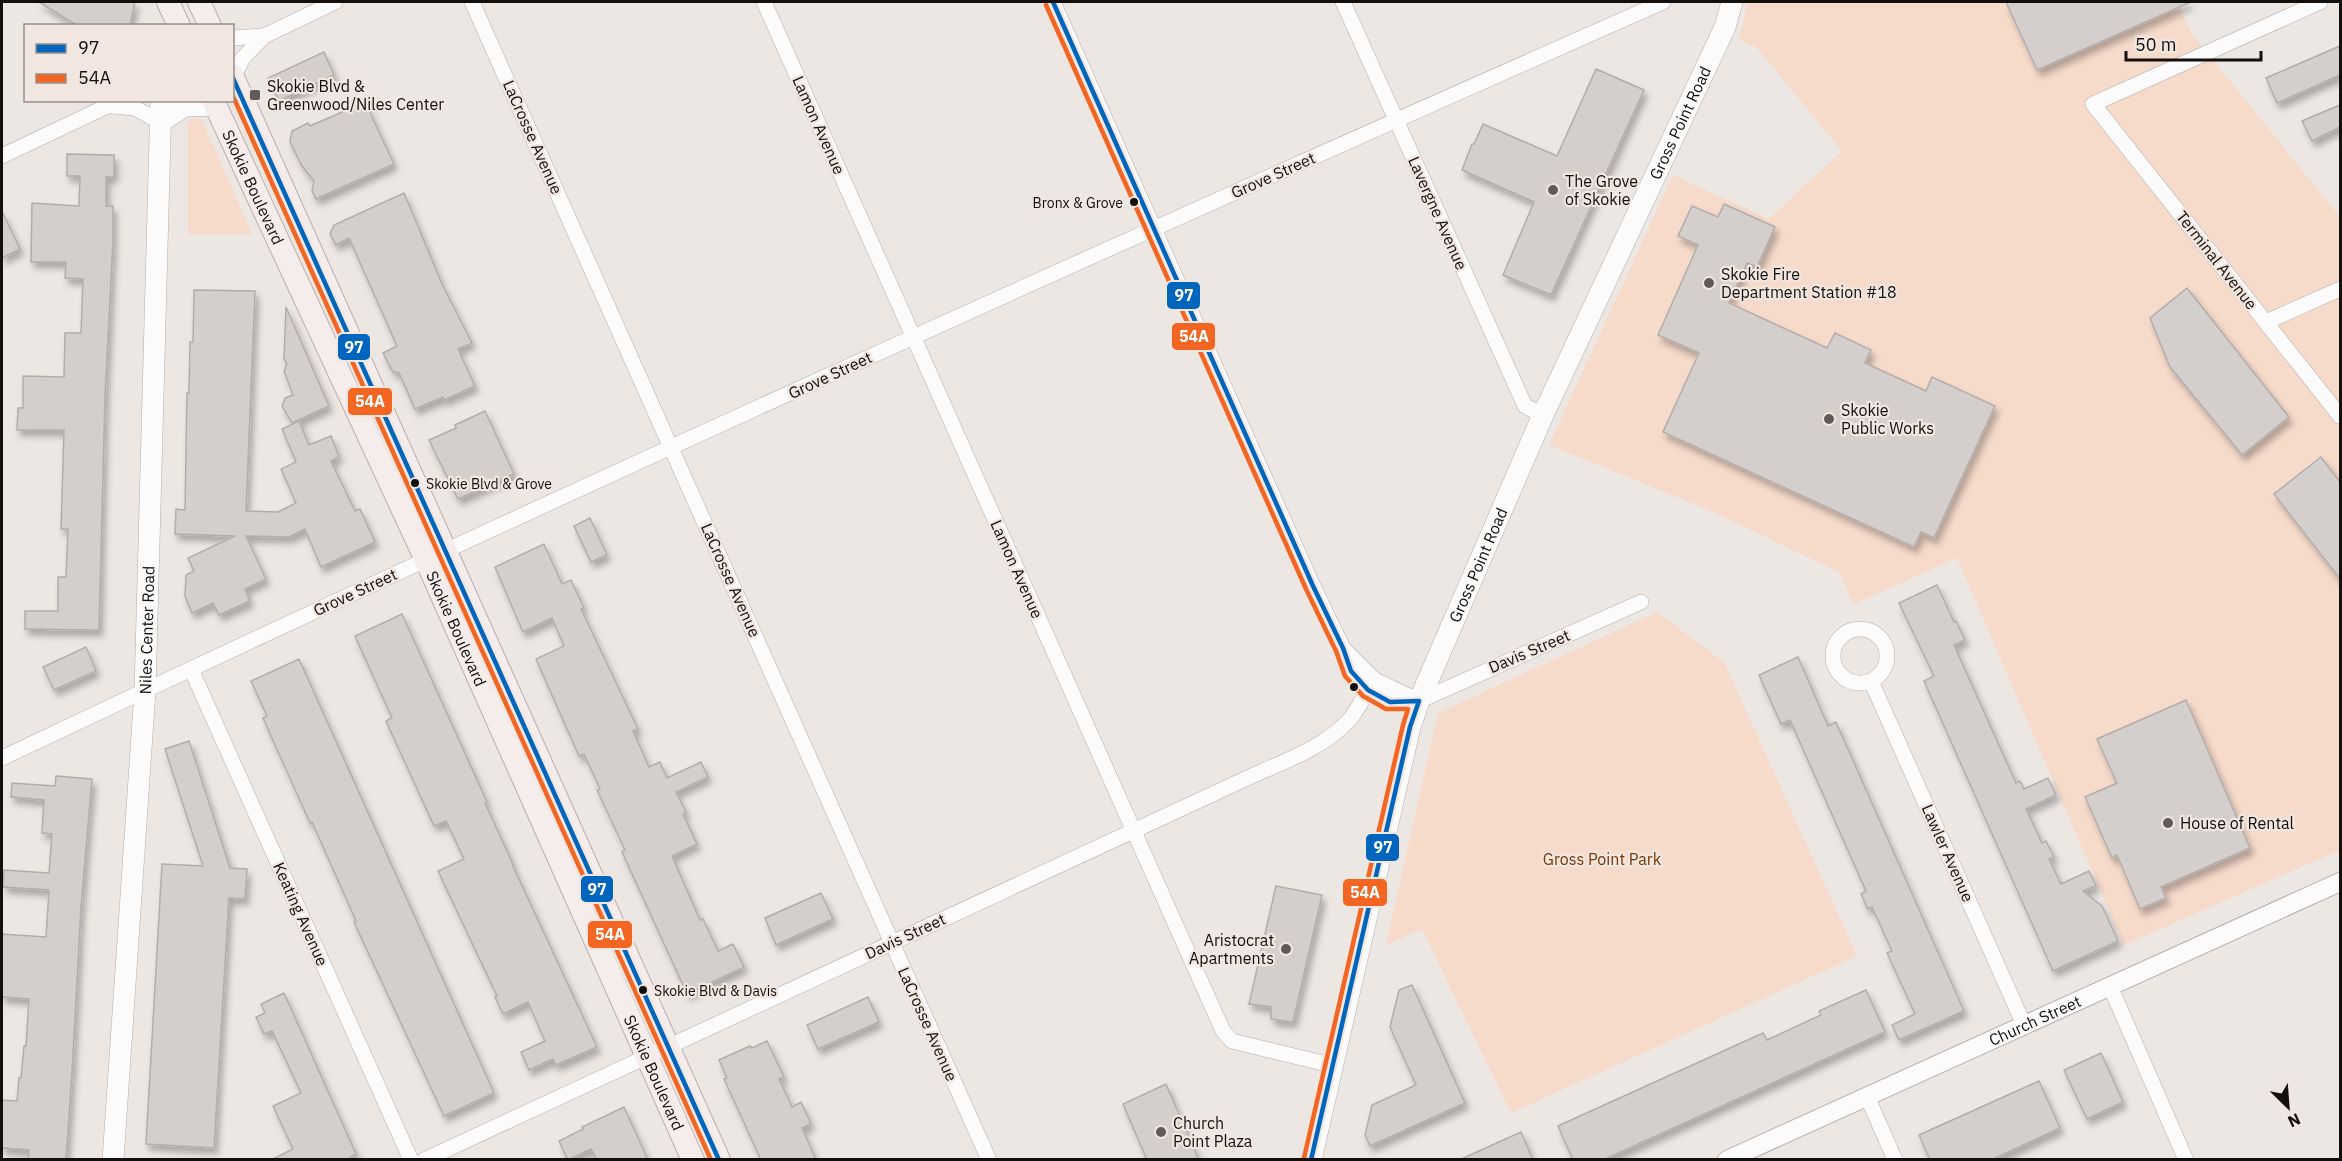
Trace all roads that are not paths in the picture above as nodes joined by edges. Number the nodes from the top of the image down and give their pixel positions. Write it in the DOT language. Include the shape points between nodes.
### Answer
graph roads {
  1 [pos="167,2"];
  2 [pos="198,2"];
  3 [pos="335,2"];
  4 [pos="472,2"];
  5 [pos="764,2"];
  6 [pos="1053,2"];
  7 [pos="1343,2"];
  8 [pos="1663,2"];
  9 [pos="1732,2"];
  10 [pos="2320,2"];
  11 [pos="165,24"];
  12 [pos="178,24"];
  13 [pos="209,24"];
  14 [pos="264,36"];
  15 [pos="234,38"];
  16 [pos="234,74"];
  17 [pos="234,78"];
  18 [pos="161,102"];
  19 [pos="116,103"];
  20 [pos="215,103"];
  21 [pos="1396,120"];
  22 [pos="160,122"];
  23 [pos="2,156"];
  24 [pos="1154,227"];
  25 [pos="2340,289"];
  26 [pos="2266,322"];
  27 [pos="913,336"];
  28 [pos="1543,414"];
  29 [pos="2340,416"];
  30 [pos="671,447"];
  31 [pos="435,555"];
  32 [pos="1641,602"];
  33 [pos="1343,648"];
  34 [pos="191,669"];
  35 [pos="1871,681"];
  36 [pos="1368,690"];
  37 [pos="144,692"];
  38 [pos="1419,701"];
  39 [pos="2,758"];
  40 [pos="1135,830"];
  41 [pos="2340,882"];
  42 [pos="892,943"];
  43 [pos="2110,986"];
  44 [pos="2024,1025"];
  45 [pos="669,1047"];
  46 [pos="648,1057"];
  47 [pos="1331,1065"];
  48 [pos="1867,1096"];
  49 [pos="113,1160"];
  50 [pos="411,1160"];
  51 [pos="424,1160"];
  52 [pos="693,1160"];
  53 [pos="719,1160"];
  54 [pos="989,1160"];
  55 [pos="1311,1160"];
  56 [pos="1727,1160"];
  57 [pos="1895,1160"];
  58 [pos="2186,1160"];
  1 -- 11 [label="main road"];
  1 -- 12 [label="main road"];
  2 -- 13 [label="main road"];
  3 -- 14 [label="street"];
  4 -- 30 [label="street, LaCrosse Avenue"];
  5 -- 27 [label="street, Lamon Avenue"];
  6 -- 24 [label="street"];
  7 -- 21 [label="street, Lavergne Avenue"];
  8 -- 21 [label="street, Grove Street"];
  9 -- 28 [label="main road, Gross Point Road" via="1725,27"];
  10 -- 26 [label="street, Terminal Avenue" via="2093,104"];
  14 -- 15 [label="street"];
  14 -- 16 [label="street"];
  17 -- 31 [label="main road, Skokie Boulevard"];
  18 -- 22 [label="main road, Niles Center Road"];
  19 -- 22 [label="street"];
  19 -- 23 [label="street"];
  20 -- 22 [label="main road" via="185,106"];
  20 -- 31 [label="main road, Skokie Boulevard"];
  21 -- 24 [label="street, Grove Street"];
  21 -- 28 [label="street, Lavergne Avenue" via="1525,406"];
  22 -- 37 [label="main road, Niles Center Road"];
  24 -- 27 [label="street, Grove Street"];
  24 -- 33 [label="street"];
  25 -- 26 [label="street"];
  26 -- 29 [label="street, Terminal Avenue"];
  27 -- 30 [label="street, Grove Street"];
  27 -- 40 [label="street, Lamon Avenue"];
  28 -- 38 [label="main road, Gross Point Road"];
  30 -- 31 [label="street, Grove Street"];
  30 -- 42 [label="street, LaCrosse Avenue"];
  31 -- 34 [label="street, Grove Street"];
  31 -- 45 [label="main road, Skokie Boulevard"];
  31 -- 46 [label="main road, Skokie Boulevard"];
  32 -- 38 [label="street, Davis Street"];
  33 -- 36 [label="street" via="1350,671"];
  33 -- 38 [label="street" via="1375,680"];
  34 -- 37 [label="street, Grove Street"];
  34 -- 50 [label="street, Keating Avenue"];
  35 -- 44 [label="street, Lawler Avenue"];
  36 -- 38 [label="street" via="1390,702"];
  36 -- 40 [label="street, Davis Street" via="1352,716 1313,750"];
  37 -- 39 [label="street, Grove Street"];
  37 -- 49 [label="main road, Niles Center Road"];
  38 -- 47 [label="main road, Gross Point Road"];
  40 -- 42 [label="street, Davis Street"];
  40 -- 47 [label="street, Lamon Avenue" via="1222,1031 1232,1041"];
  41 -- 43 [label="street, Church Street"];
  42 -- 45 [label="street, Davis Street"];
  42 -- 54 [label="street, LaCrosse Avenue"];
  43 -- 44 [label="street, Church Street"];
  43 -- 58 [label="street"];
  44 -- 48 [label="street, Church Street"];
  45 -- 46 [label="street, Davis Street"];
  45 -- 53 [label="main road, Skokie Boulevard"];
  46 -- 51 [label="street, Davis Street"];
  46 -- 52 [label="main road, Skokie Boulevard"];
  47 -- 55 [label="main road, Gross Point Road"];
  48 -- 56 [label="street, Church Street"];
  48 -- 57 [label="street"];
}
